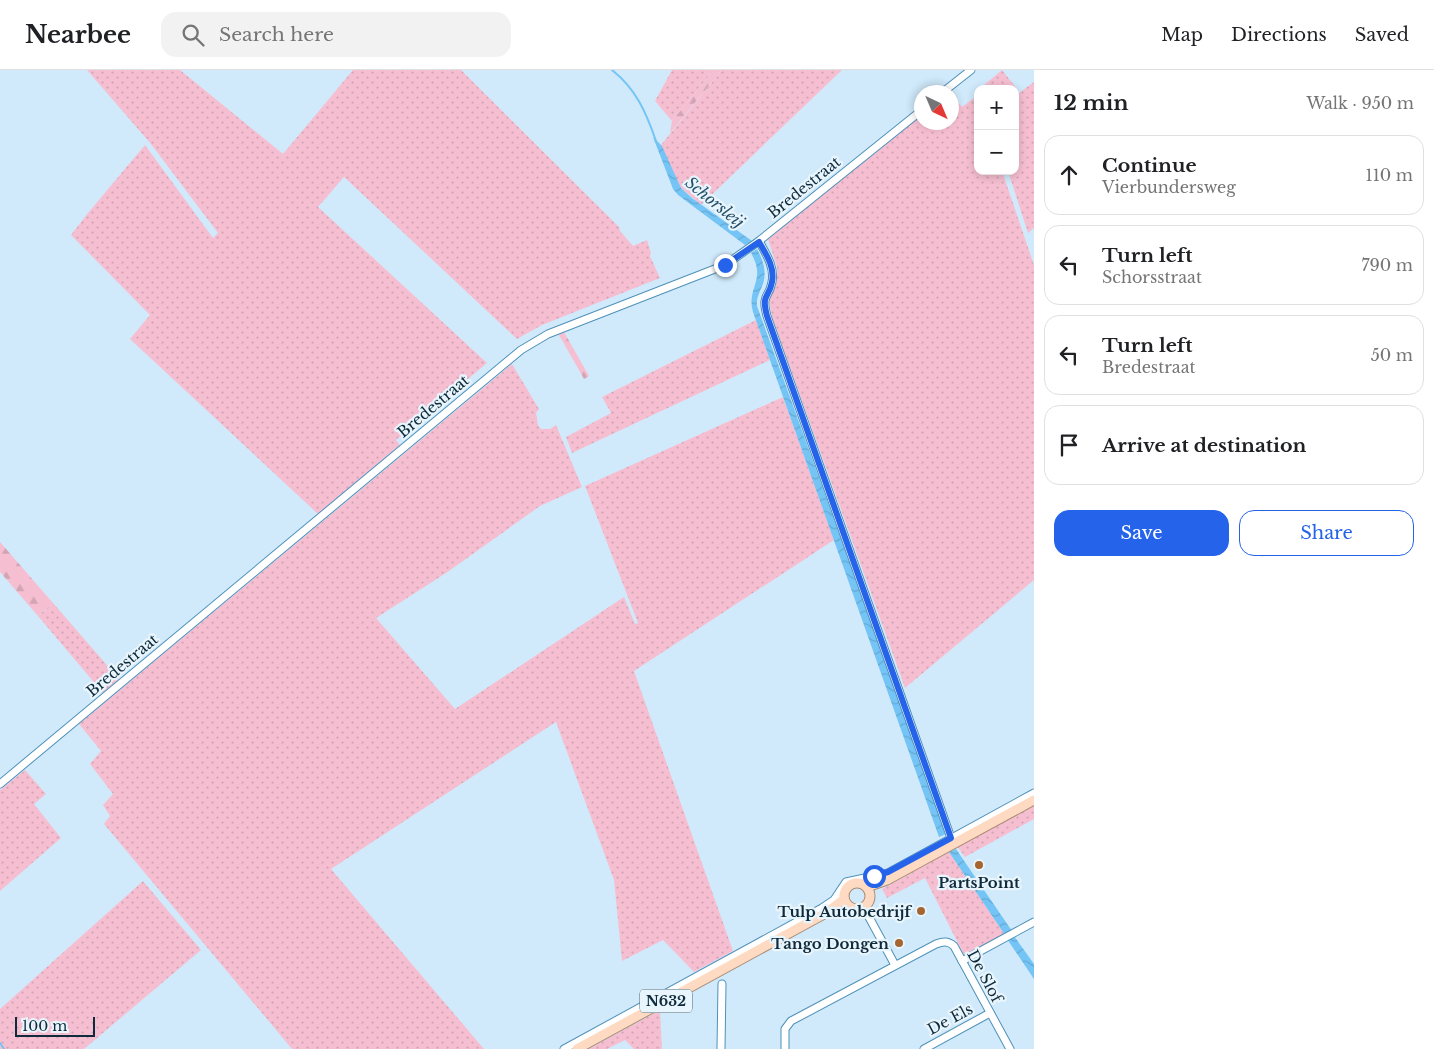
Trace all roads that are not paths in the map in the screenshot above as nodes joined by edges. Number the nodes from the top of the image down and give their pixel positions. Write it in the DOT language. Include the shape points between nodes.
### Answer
graph roads {
  1 [pos="971,70"];
  2 [pos="952,85"];
  3 [pos="914,116"];
  4 [pos="759,242"];
  5 [pos="0,784"];
  6 [pos="1034,793"];
  7 [pos="1034,800"];
  8 [pos="951,838"];
  9 [pos="869,891"];
  10 [pos="846,902"];
  11 [pos="864,908"];
  12 [pos="1034,922"];
  13 [pos="800,924"];
  14 [pos="962,961"];
  15 [pos="895,965"];
  16 [pos="722,984"];
  17 [pos="990,1014"];
  18 [pos="613,1026"];
  19 [pos="564,1049"];
  20 [pos="577,1049"];
  21 [pos="721,1049"];
  22 [pos="785,1049"];
  23 [pos="924,1049"];
  24 [pos="1010,1049"];
  1 -- 2 [label="street"];
  3 -- 4 [label="street, Bredestraat"];
  4 -- 5 [label="street, Bredestraat" via="725,265 548,334 521,350"];
  4 -- 8 [label="street" via="769,259 772,273 772,283 764,299 767,316"];
  6 -- 8 [label="street"];
  7 -- 9 [label="main road"];
  8 -- 13 [label="street" via="888,872 846,882 834,900"];
  9 -- 10 [label="main road" via="860,883 851,884 845,890"];
  9 -- 11 [label="main road" via="869,902"];
  10 -- 11 [label="main road, N632" via="856,909"];
  10 -- 13 [label="main road, N632"];
  11 -- 15 [label="street"];
  12 -- 14 [label="street"];
  13 -- 18 [label="main road, N632"];
  14 -- 15 [label="street, De Slof" via="954,946 942,942"];
  14 -- 17 [label="street, De Slof"];
  15 -- 22 [label="street, De Slof" via="791,1021 785,1029"];
  16 -- 21 [label="street"];
  17 -- 23 [label="street, De Els"];
  17 -- 24 [label="street, De Slof"];
  18 -- 19 [label="street"];
  18 -- 20 [label="main road, N632"];
}
